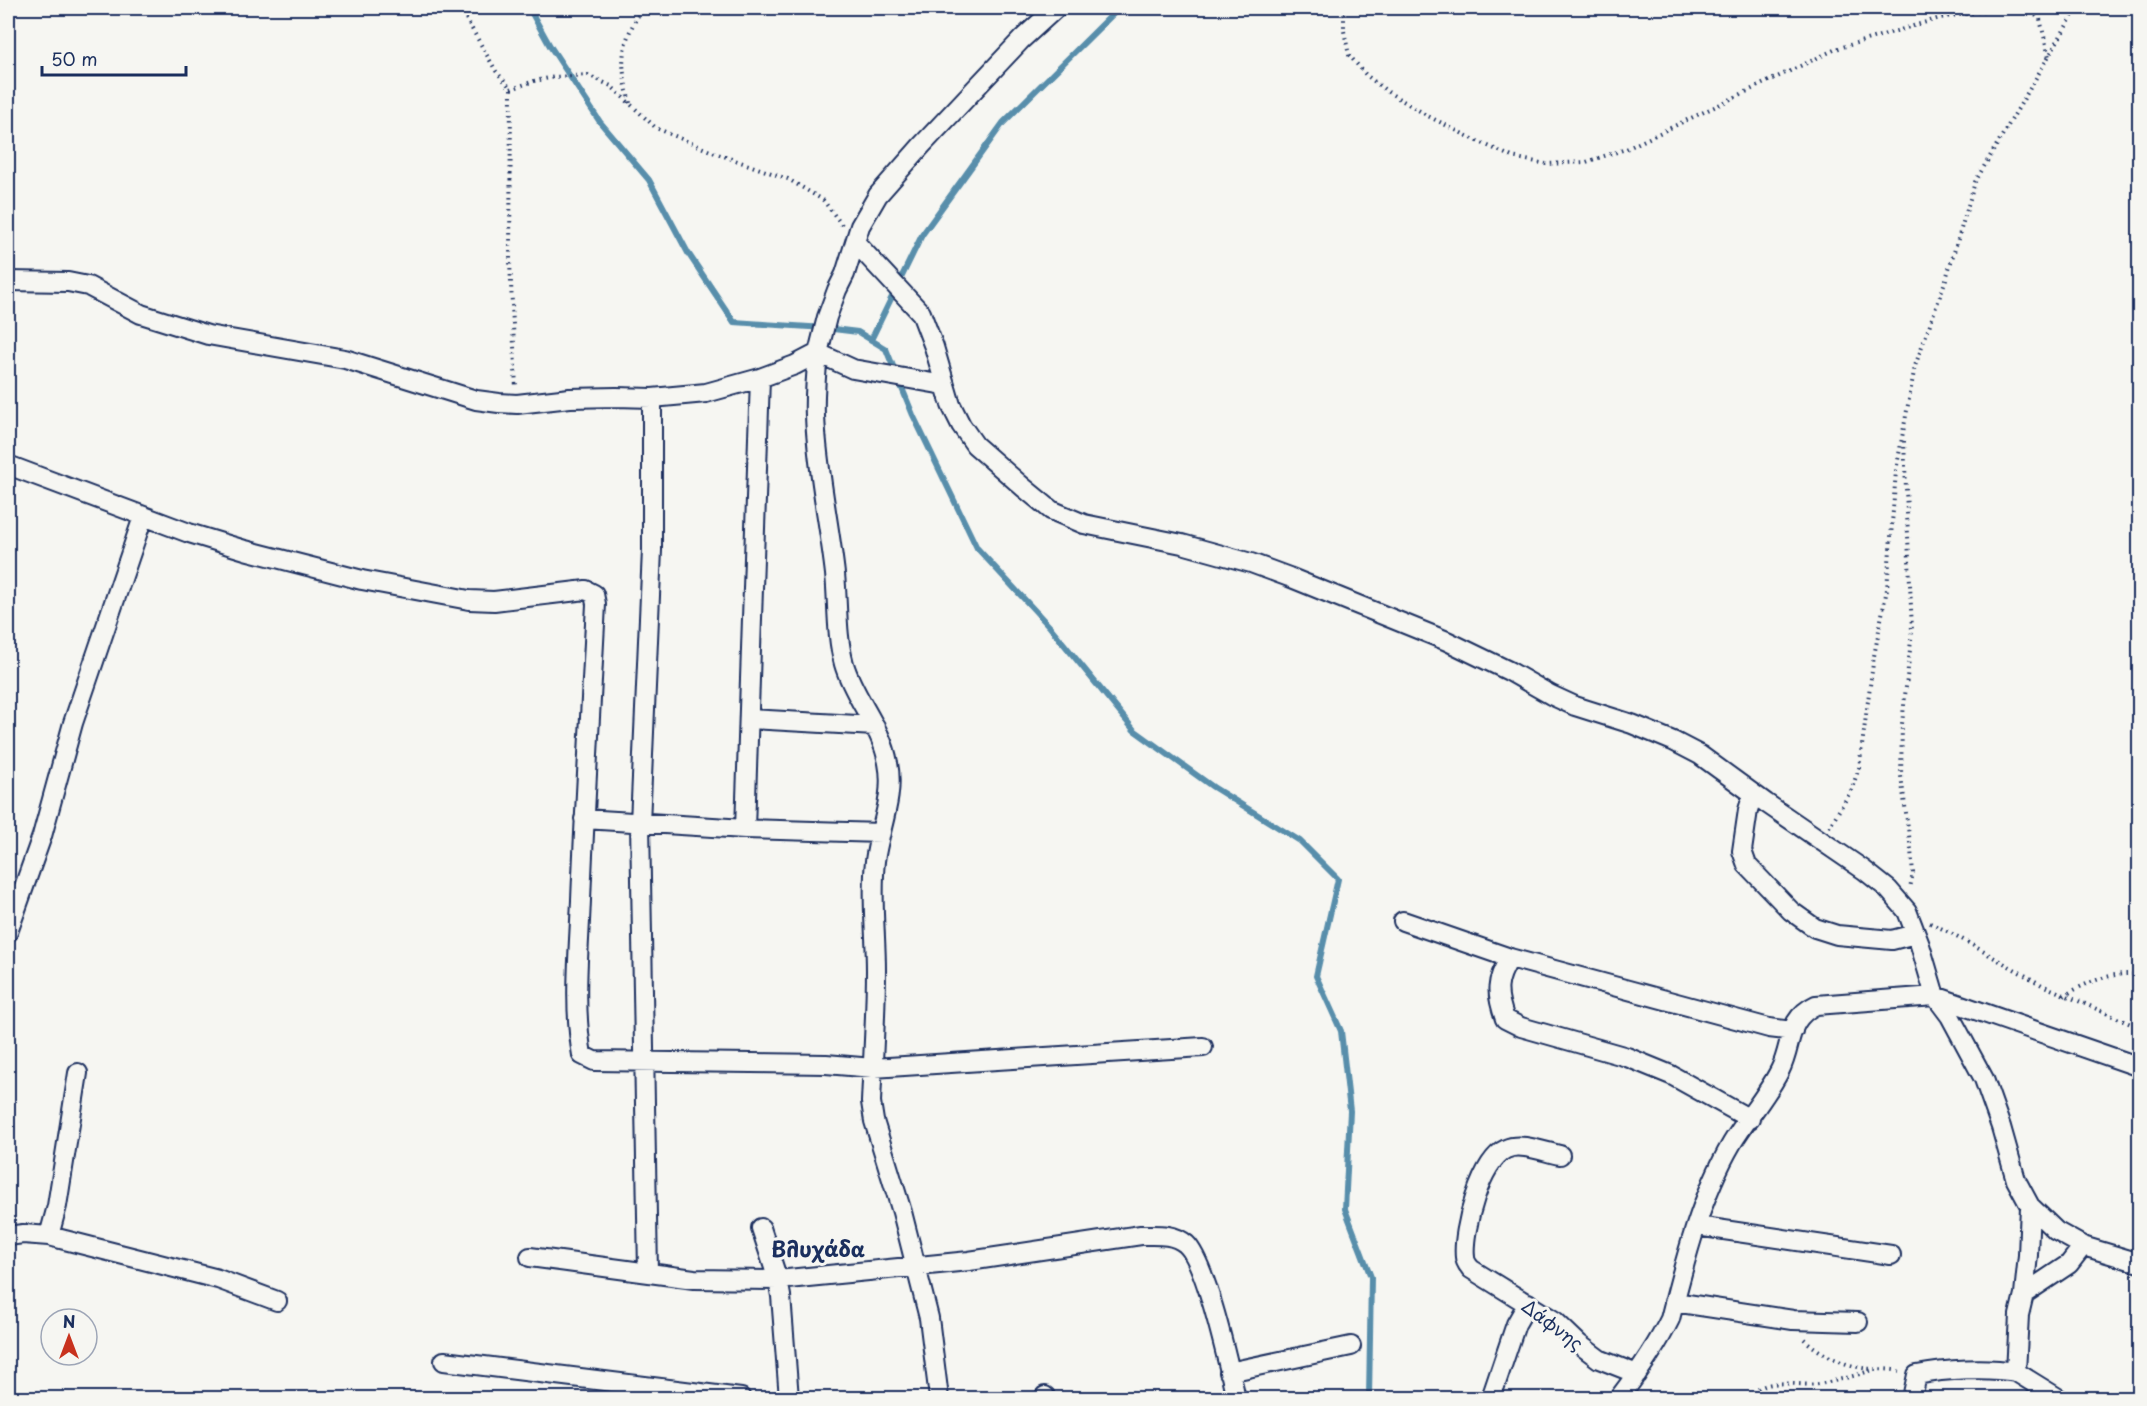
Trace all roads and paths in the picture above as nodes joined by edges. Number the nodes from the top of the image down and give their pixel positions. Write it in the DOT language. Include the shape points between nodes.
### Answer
graph roads {
  1 [pos="460,8"];
  2 [pos="643,8"];
  3 [pos="1056,8"];
  4 [pos="1347,8"];
  5 [pos="2077,8"];
  6 [pos="2049,58"];
  7 [pos="511,89"];
  8 [pos="631,104"];
  9 [pos="855,242"];
  10 [pos="8,281"];
  11 [pos="818,353"];
  12 [pos="760,378"];
  13 [pos="944,385"];
  14 [pos="652,398"];
  15 [pos="517,404"];
  16 [pos="1904,435"];
  17 [pos="8,465"];
  18 [pos="143,516"];
  19 [pos="748,719"];
  20 [pos="875,726"];
  21 [pos="1753,794"];
  22 [pos="584,819"];
  23 [pos="640,823"];
  24 [pos="745,829"];
  25 [pos="881,833"];
  26 [pos="1820,840"];
  27 [pos="1906,911"];
  28 [pos="1403,921"];
  29 [pos="8,932"];
  30 [pos="1915,934"];
  31 [pos="1510,958"];
  32 [pos="2139,975"];
  33 [pos="1935,996"];
  34 [pos="2064,996"];
  35 [pos="2139,1028"];
  36 [pos="1793,1031"];
  37 [pos="1203,1047"];
  38 [pos="645,1063"];
  39 [pos="2139,1067"];
  40 [pos="873,1068"];
  41 [pos="78,1073"];
  42 [pos="1750,1119"];
  43 [pos="1560,1155"];
  44 [pos="2030,1206"];
  45 [pos="1697,1226"];
  46 [pos="761,1228"];
  47 [pos="8,1236"];
  48 [pos="49,1236"];
  49 [pos="2084,1246"];
  50 [pos="1891,1255"];
  51 [pos="530,1257"];
  52 [pos="2139,1263"];
  53 [pos="915,1266"];
  54 [pos="648,1272"];
  55 [pos="778,1280"];
  56 [pos="2024,1294"];
  57 [pos="277,1301"];
  58 [pos="1674,1302"];
  59 [pos="1528,1304"];
  60 [pos="1793,1320"];
  61 [pos="1858,1322"];
  62 [pos="1351,1346"];
  63 [pos="444,1361"];
  64 [pos="1879,1368"];
  65 [pos="1230,1372"];
  66 [pos="2016,1372"];
  67 [pos="1637,1374"];
  68 [pos="1917,1375"];
  69 [pos="741,1398"];
  70 [pos="789,1398"];
  71 [pos="939,1398"];
  72 [pos="1236,1398"];
  73 [pos="1491,1398"];
  74 [pos="1619,1398"];
  75 [pos="1750,1398"];
  76 [pos="1912,1398"];
  77 [pos="2058,1398"];
  1 -- 7 [label="path" via="496,71"];
  2 -- 8 [label="path" via="631,26 622,57"];
  3 -- 9 [label="street" via="1022,39 878,195"];
  4 -- 6 [label="path" via="1344,31 1349,55 1366,75 1428,116 1473,139 1512,157 1546,164 1586,162 1626,149 1836,49 1940,18 1984,11 2030,11 2040,19"];
  5 -- 6 [label="path"];
  6 -- 16 [label="path" via="1975,182 1915,366"];
  7 -- 8 [label="path" via="555,76 588,75 611,86"];
  7 -- 15 [label="path" via="510,262"];
  8 -- 9 [label="path" via="656,128 788,179 823,200"];
  9 -- 11 [label="street"];
  9 -- 13 [label="street" via="921,313"];
  10 -- 15 [label="street" via="88,286 141,314 208,335 345,359 476,400"];
  11 -- 12 [label="street"];
  11 -- 13 [label="street" via="853,369"];
  11 -- 20 [label="street" via="814,417 840,641 848,675"];
  12 -- 14 [label="street" via="706,393"];
  12 -- 19 [label="street"];
  13 -- 21 [label="street" via="955,415 975,445 1059,514 1084,524 1182,544 1251,564 1399,621 1479,656 1559,699 1673,741 1700,755"];
  14 -- 15 [label="street" via="570,398"];
  14 -- 23 [label="street" via="652,550"];
  16 -- 26 [label="path" via="1896,471 1887,589 1859,768 1851,791"];
  16 -- 27 [label="path" via="1912,597 1901,776 1913,873"];
  17 -- 18 [label="street"];
  18 -- 22 [label="street" via="266,556 362,580 469,600 494,601 586,590 594,594"];
  18 -- 29 [label="street"];
  19 -- 20 [label="street"];
  19 -- 24 [label="street"];
  20 -- 25 [label="street" via="889,765"];
  21 -- 26 [label="street"];
  21 -- 30 [label="street" via="1742,851 1747,865 1791,911 1815,928 1837,935 1892,940"];
  22 -- 23 [label="street"];
  22 -- 38 [label="street" via="578,984 582,1055 594,1061"];
  23 -- 24 [label="street"];
  23 -- 38 [label="street"];
  24 -- 25 [label="street"];
  25 -- 40 [label="street" via="874,881"];
  26 -- 27 [label="street" via="1888,889"];
  27 -- 30 [label="street"];
  27 -- 34 [label="path"];
  28 -- 31 [label="street"];
  30 -- 33 [label="street"];
  31 -- 36 [label="street" via="1769,1028"];
  31 -- 42 [label="street" via="1497,986 1505,1019 1521,1027 1627,1056"];
  32 -- 34 [label="path" via="2085,983"];
  33 -- 36 [label="street" via="1816,1005 1804,1011"];
  33 -- 39 [label="street"];
  33 -- 44 [label="street" via="1984,1079 2016,1180"];
  34 -- 35 [label="path"];
  36 -- 42 [label="street" via="1781,1069"];
  37 -- 40 [label="street"];
  38 -- 40 [label="street"];
  38 -- 54 [label="street"];
  40 -- 53 [label="street" via="874,1121"];
  41 -- 48 [label="street"];
  42 -- 45 [label="street" via="1723,1161"];
  43 -- 59 [label="street, Δάφνης" via="1523,1147 1497,1154 1486,1169 1466,1233 1465,1260 1471,1269"];
  44 -- 49 [label="street" via="2056,1231"];
  44 -- 56 [label="street"];
  45 -- 50 [label="street"];
  45 -- 58 [label="street"];
  46 -- 55 [label="street"];
  47 -- 48 [label="street"];
  48 -- 57 [label="street" via="218,1279"];
  49 -- 52 [label="street"];
  49 -- 56 [label="street" via="2069,1264"];
  51 -- 54 [label="street"];
  53 -- 55 [label="street"];
  53 -- 65 [label="street" via="1141,1235 1170,1235 1185,1243 1197,1260"];
  53 -- 71 [label="street" via="930,1318"];
  54 -- 55 [label="street" via="694,1279"];
  55 -- 70 [label="street"];
  56 -- 66 [label="street"];
  58 -- 60 [label="street"];
  58 -- 67 [label="street" via="1656,1347"];
  59 -- 67 [label="street, Δάφνης" via="1555,1321 1599,1359"];
  59 -- 73 [label="street" via="1513,1332"];
  60 -- 61 [label="street"];
  60 -- 64 [label="path" via="1802,1337 1816,1350 1862,1368"];
  62 -- 65 [label="street"];
  63 -- 69 [label="street"];
  64 -- 68 [label="path"];
  64 -- 75 [label="path" via="1822,1384 1770,1383 1754,1391"];
  65 -- 72 [label="street"];
  66 -- 68 [label="street" via="2001,1369"];
  66 -- 77 [label="street"];
  67 -- 74 [label="street"];
  68 -- 76 [label="street"];
}
